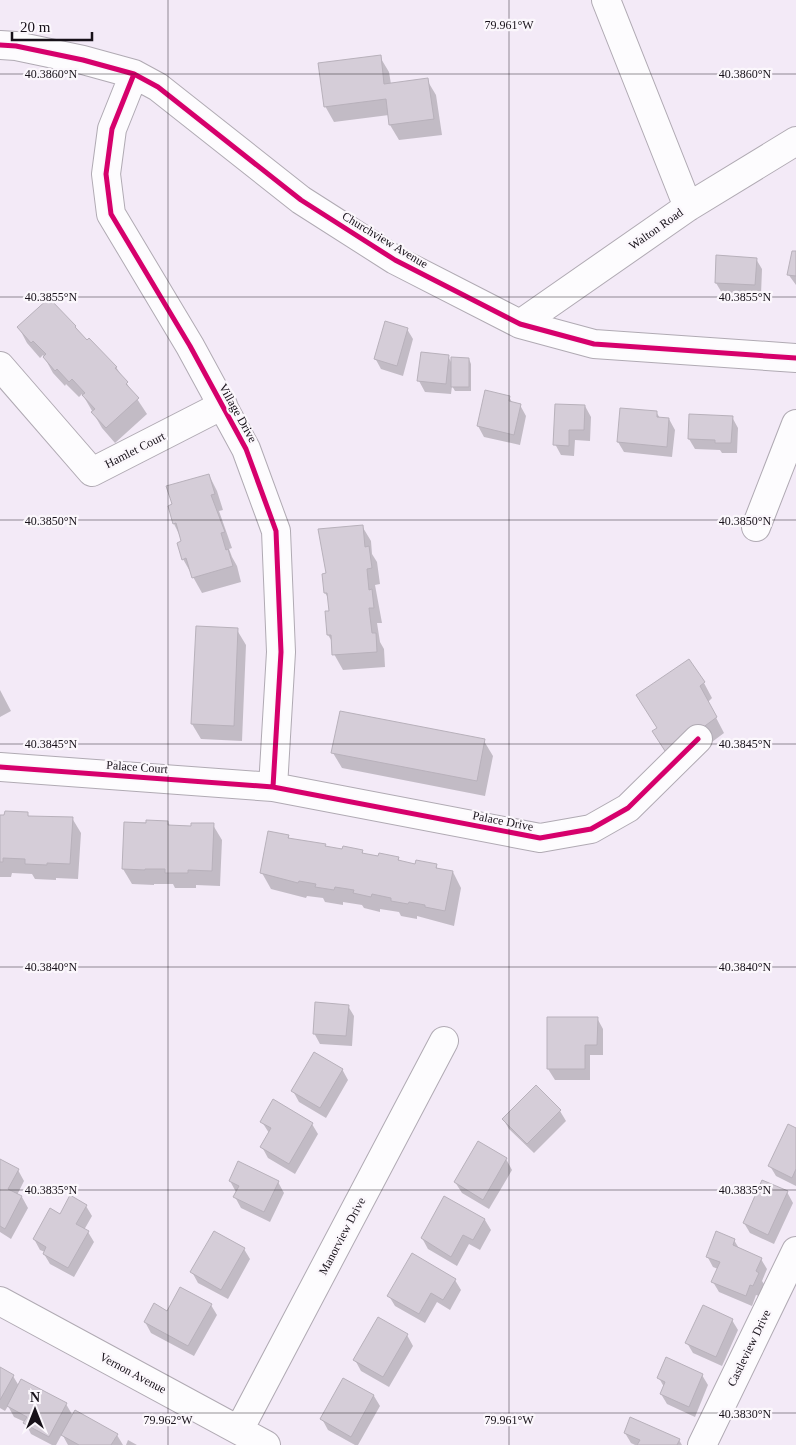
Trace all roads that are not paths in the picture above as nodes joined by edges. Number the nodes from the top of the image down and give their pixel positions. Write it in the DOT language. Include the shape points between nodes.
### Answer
graph roads {
  1 [pos="606,0"];
  2 [pos="0,45"];
  3 [pos="134,74"];
  4 [pos="796,141"];
  5 [pos="688,207"];
  6 [pos="520,324"];
  7 [pos="796,358"];
  8 [pos="0,366"];
  9 [pos="222,406"];
  10 [pos="796,424"];
  11 [pos="756,527"];
  12 [pos="698,739"];
  13 [pos="0,767"];
  14 [pos="273,787"];
  15 [pos="444,1041"];
  16 [pos="796,1251"];
  17 [pos="0,1301"];
  18 [pos="239,1430"];
  19 [pos="266,1445"];
  20 [pos="702,1445"];
  1 -- 5 [label="street"];
  2 -- 3 [label="street, Churchview Avenue" via="82,60"];
  3 -- 6 [label="street, Churchview Avenue" via="158,87 301,200 395,260"];
  3 -- 9 [label="street, Village Drive" via="112,129 106,174 111,214"];
  4 -- 5 [label="street, Walton Road"];
  5 -- 6 [label="street, Walton Road"];
  6 -- 7 [label="street, Churchview Avenue" via="594,344"];
  8 -- 9 [label="street, Hamlet Court" via="92,472"];
  9 -- 14 [label="street, Village Drive" via="246,449 276,530 281,652"];
  10 -- 11 [label="street"];
  12 -- 14 [label="street, Palace Drive" via="628,808 591,829 540,838"];
  13 -- 14 [label="street, Palace Court"];
  15 -- 18 [label="street, Manorview Drive"];
  16 -- 20 [label="street, Castleview Drive"];
  17 -- 18 [label="street, Vernon Avenue"];
  18 -- 19 [label="street, Vernon Avenue"];
}
